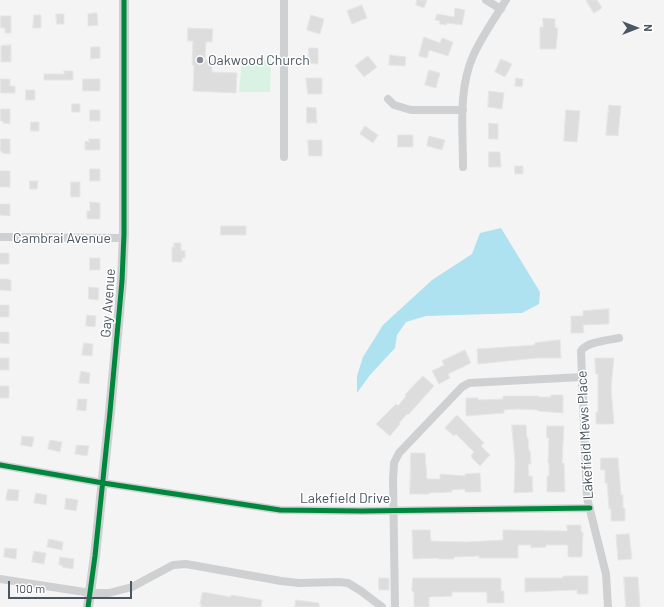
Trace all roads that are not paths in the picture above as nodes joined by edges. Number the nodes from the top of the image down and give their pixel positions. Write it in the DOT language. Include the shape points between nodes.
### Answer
graph roads {
  1 [pos="124,0"];
  2 [pos="284,0"];
  3 [pos="486,0"];
  4 [pos="506,0"];
  5 [pos="501,9"];
  6 [pos="388,99"];
  7 [pos="463,110"];
  8 [pos="284,157"];
  9 [pos="463,168"];
  10 [pos="0,238"];
  11 [pos="124,238"];
  12 [pos="619,338"];
  13 [pos="582,377"];
  14 [pos="0,465"];
  15 [pos="103,483"];
  16 [pos="590,508"];
  17 [pos="393,510"];
  18 [pos="0,579"];
  19 [pos="90,593"];
  20 [pos="88,607"];
  21 [pos="382,607"];
  22 [pos="395,607"];
  23 [pos="608,607"];
  1 -- 11 [label="street, Gay Avenue"];
  2 -- 8 [label="street"];
  3 -- 5 [label="street"];
  4 -- 5 [label="street"];
  5 -- 7 [label="street" via="473,55 462,99"];
  6 -- 7 [label="street" via="394,106 411,110"];
  7 -- 9 [label="street"];
  10 -- 11 [label="street, Cambrai Avenue"];
  11 -- 15 [label="street, Gay Avenue"];
  12 -- 13 [label="street, Lakefield Mews Place" via="589,344 582,348"];
  13 -- 16 [label="street, Lakefield Mews Place" via="587,498"];
  13 -- 17 [label="street" via="477,382 462,387 399,453 394,463"];
  14 -- 15 [label="street, Lakefield Drive"];
  15 -- 17 [label="street, Lakefield Drive" via="280,510"];
  15 -- 19 [label="street, Gay Avenue"];
  16 -- 17 [label="street, Lakefield Drive"];
  16 -- 23 [label="street, Lakefield Mews Place" via="606,574"];
  17 -- 22 [label="street"];
  18 -- 19 [label="street"];
  19 -- 20 [label="street, Gay Avenue"];
  19 -- 21 [label="street" via="117,592 132,587 173,565 186,564 299,583 348,583"];
}
